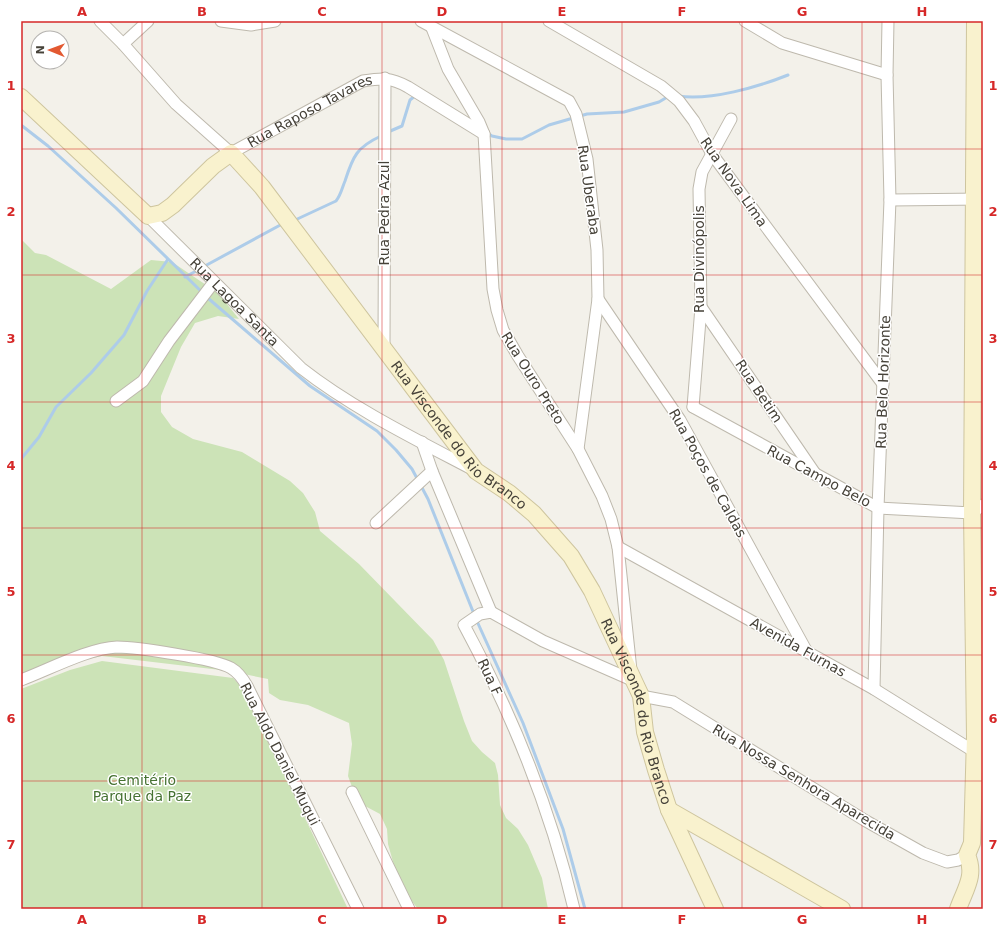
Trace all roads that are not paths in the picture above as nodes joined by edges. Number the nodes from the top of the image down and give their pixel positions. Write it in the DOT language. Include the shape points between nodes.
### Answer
graph roads {
  1 [pos="100,21"];
  2 [pos="148,21"];
  3 [pos="221,21"];
  4 [pos="421,21"];
  5 [pos="550,21"];
  6 [pos="745,21"];
  7 [pos="888,21"];
  8 [pos="975,21"];
  9 [pos="271,22"];
  10 [pos="432,28"];
  11 [pos="123,44"];
  12 [pos="887,75"];
  13 [pos="385,78"];
  14 [pos="21,97"];
  15 [pos="732,119"];
  16 [pos="484,134"];
  17 [pos="231,153"];
  18 [pos="712,154"];
  19 [pos="978,199"];
  20 [pos="890,200"];
  21 [pos="148,216"];
  22 [pos="214,282"];
  23 [pos="598,299"];
  24 [pos="701,307"];
  25 [pos="384,347"];
  26 [pos="883,384"];
  27 [pos="116,401"];
  28 [pos="693,407"];
  29 [pos="680,420"];
  30 [pos="422,442"];
  31 [pos="578,449"];
  32 [pos="432,471"];
  33 [pos="476,471"];
  34 [pos="817,476"];
  35 [pos="878,508"];
  36 [pos="978,509"];
  37 [pos="376,522"];
  38 [pos="618,547"];
  39 [pos="491,612"];
  40 [pos="808,653"];
  41 [pos="21,680"];
  42 [pos="632,680"];
  43 [pos="874,689"];
  44 [pos="641,696"];
  45 [pos="979,746"];
  46 [pos="352,792"];
  47 [pos="670,810"];
  48 [pos="967,855"];
  49 [pos="358,909"];
  50 [pos="409,909"];
  51 [pos="574,909"];
  52 [pos="715,909"];
  53 [pos="842,909"];
  54 [pos="958,909"];
  1 -- 11 [label="street, Rua Visconde do Rio Branco"];
  2 -- 11 [label="street"];
  3 -- 9 [label="street" via="251,26"];
  4 -- 10 [label="street, Rua Uberaba"];
  5 -- 18 [label="street, Rua Nova Lima" via="661,86 679,101 694,121"];
  6 -- 12 [label="street" via="782,43"];
  7 -- 12 [label="street, Rua Belo Horizonte"];
  8 -- 19 [label="street"];
  10 -- 16 [label="street, Rua Ouro Preto" via="448,69"];
  10 -- 23 [label="street, Rua Uberaba" via="573,105 587,159 597,250"];
  11 -- 17 [label="street, Rua Visconde do Rio Branco" via="176,104"];
  12 -- 20 [label="street, Rua Belo Horizonte"];
  13 -- 16 [label="street, Rua Raposo Tavares" via="408,86"];
  13 -- 17 [label="street, Rua Raposo Tavares" via="363,81"];
  13 -- 25 [label="street, Rua Pedra Azul"];
  14 -- 21 [label="street, Rua Lagoa Santa"];
  15 -- 18 [label="street, Rua Divinópolis"];
  16 -- 31 [label="street, Rua Ouro Preto" via="493,289 497,310 503,330 518,356"];
  17 -- 21 [label="street, Rua Raposo Tavares" via="213,166 173,205 162,213"];
  17 -- 25 [label="street, Rua Visconde do Rio Branco" via="262,187"];
  18 -- 24 [label="street, Rua Divinópolis" via="702,172 700,189"];
  18 -- 26 [label="street, Rua Nova Lima"];
  19 -- 20 [label="street"];
  19 -- 36 [label="street"];
  20 -- 26 [label="street, Rua Belo Horizonte"];
  21 -- 22 [label="street, Rua Lagoa Santa"];
  22 -- 27 [label="street" via="169,341 143,381"];
  22 -- 30 [label="street, Rua Lagoa Santa" via="301,368 319,382"];
  23 -- 29 [label="street, Rua Poços de Caldas"];
  23 -- 31 [label="street, Rua Uberaba"];
  24 -- 28 [label="street, Rua Divinópolis"];
  24 -- 34 [label="street, Rua Betim"];
  25 -- 33 [label="street, Rua Visconde do Rio Branco"];
  26 -- 35 [label="street, Rua Belo Horizonte"];
  28 -- 29 [label="street"];
  28 -- 34 [label="street, Rua Campo Belo"];
  29 -- 40 [label="street, Rua Poços de Caldas"];
  30 -- 32 [label="street"];
  30 -- 33 [label="street, Rua Lagoa Santa"];
  31 -- 38 [label="street, Rua Ouro Preto" via="605,504"];
  32 -- 37 [label="street"];
  32 -- 39 [label="street"];
  33 -- 42 [label="street, Rua Visconde do Rio Branco" via="534,514 571,556 592,592"];
  34 -- 35 [label="street, Rua Campo Belo"];
  35 -- 36 [label="street, Rua Campo Belo"];
  35 -- 43 [label="street, Rua Belo Horizonte"];
  36 -- 45 [label="street"];
  38 -- 40 [label="street, Avenida Furnas"];
  38 -- 42 [label="street, Rua Ouro Preto"];
  39 -- 42 [label="street" via="543,641"];
  39 -- 51 [label="street, Rua F" via="480,614 464,625 486,666 518,739 545,809"];
  40 -- 43 [label="street, Avenida Furnas"];
  41 -- 49 [label="street, Rua Aldo Daniel Muqui" via="90,653 116,647 202,659 231,668 248,686"];
  42 -- 44 [label="street, Rua Visconde do Rio Branco"];
  43 -- 45 [label="street, Avenida Furnas"];
  44 -- 47 [label="street, Rua Visconde do Rio Branco" via="645,732"];
  44 -- 48 [label="street, Rua Nossa Senhora Aparecida" via="673,702 866,821 923,853 947,862"];
  45 -- 48 [label="street" via="972,843"];
  46 -- 50 [label="street"];
  47 -- 52 [label="street, Rua Visconde do Rio Branco"];
  47 -- 53 [label="street"];
  48 -- 54 [label="street" via="972,866"];
}
